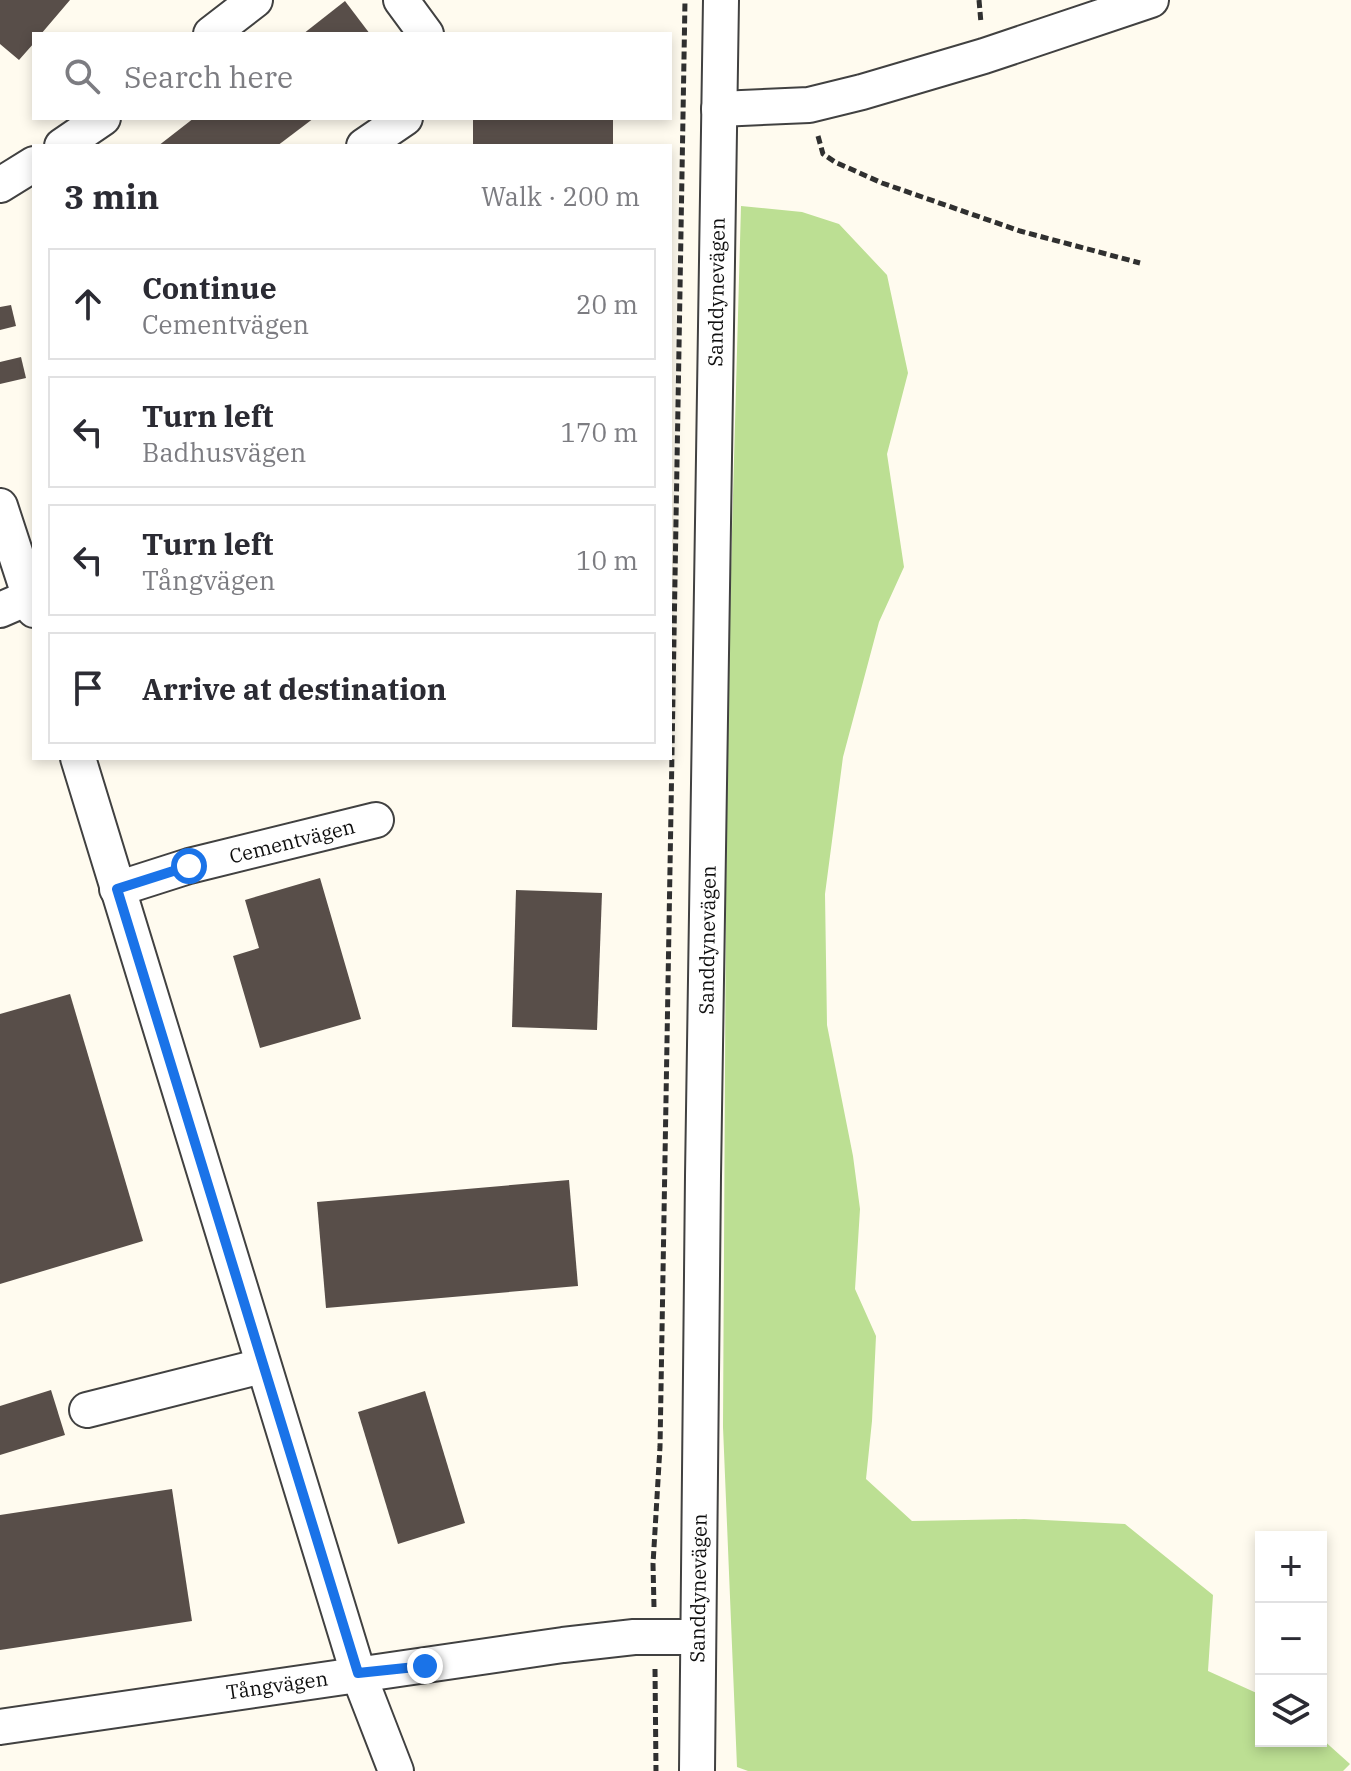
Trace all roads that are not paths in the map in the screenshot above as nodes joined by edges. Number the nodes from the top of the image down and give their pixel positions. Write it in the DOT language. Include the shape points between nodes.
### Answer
graph roads {
  1 [pos="255,0"];
  2 [pos="401,0"];
  3 [pos="721,0"];
  4 [pos="1151,0"];
  5 [pos="214,32"];
  6 [pos="425,32"];
  7 [pos="719,109"];
  8 [pos="100,120"];
  9 [pos="402,120"];
  10 [pos="65,144"];
  11 [pos="367,144"];
  12 [pos="32,165"];
  13 [pos="0,185"];
  14 [pos="0,506"];
  15 [pos="21,606"];
  16 [pos="79,760"];
  17 [pos="376,820"];
  18 [pos="117,889"];
  19 [pos="262,1366"];
  20 [pos="87,1410"];
  21 [pos="697,1637"];
  22 [pos="358,1673"];
  23 [pos="0,1727"];
  24 [pos="396,1771"];
  25 [pos="697,1771"];
  1 -- 5 [label="street"];
  2 -- 6 [label="street"];
  3 -- 7 [label="street, Sanddynevägen"];
  4 -- 7 [label="street" via="984,56 809,105"];
  7 -- 21 [label="street, Sanddynevägen"];
  8 -- 10 [label="street"];
  9 -- 11 [label="street"];
  12 -- 13 [label="street"];
  14 -- 15 [label="street"];
  16 -- 18 [label="street"];
  17 -- 18 [label="street, Cementvägen"];
  18 -- 19 [label="street"];
  19 -- 20 [label="street"];
  19 -- 22 [label="street"];
  21 -- 22 [label="street, Tångvägen" via="563,1645"];
  21 -- 25 [label="street, Sanddynevägen"];
  22 -- 23 [label="street, Tångvägen"];
  22 -- 24 [label="street"];
}
